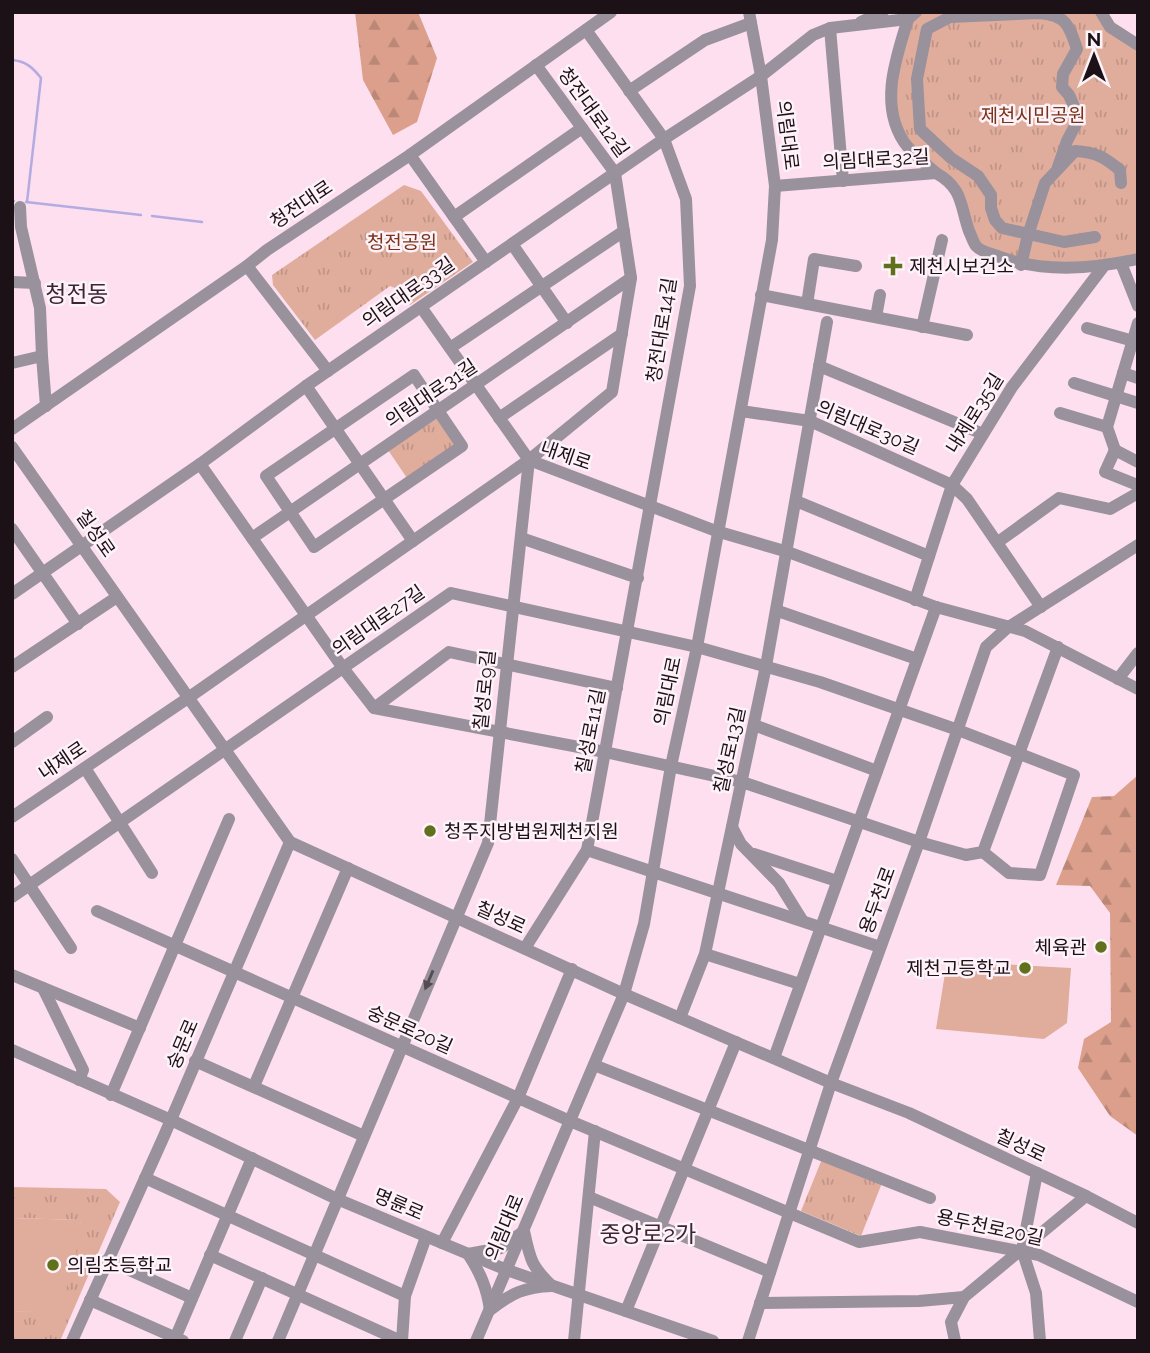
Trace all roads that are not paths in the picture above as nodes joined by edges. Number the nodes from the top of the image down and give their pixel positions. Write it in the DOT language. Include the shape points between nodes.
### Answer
graph roads {
  1 [pos="611,12"];
  2 [pos="883,12"];
  3 [pos="1101,12"];
  4 [pos="912,15"];
  5 [pos="749,16"];
  6 [pos="850,26"];
  7 [pos="830,28"];
  8 [pos="586,30"];
  9 [pos="1138,45"];
  10 [pos="536,65"];
  11 [pos="761,76"];
  12 [pos="629,91"];
  13 [pos="582,128"];
  14 [pos="664,139"];
  15 [pos="410,155"];
  16 [pos="1058,167"];
  17 [pos="615,173"];
  18 [pos="936,173"];
  19 [pos="843,181"];
  20 [pos="1121,183"];
  21 [pos="775,186"];
  22 [pos="20,207"];
  23 [pos="454,217"];
  24 [pos="624,231"];
  25 [pos="1028,235"];
  26 [pos="1094,237"];
  27 [pos="942,240"];
  28 [pos="512,244"];
  29 [pos="1138,259"];
  30 [pos="486,262"];
  31 [pos="1121,263"];
  32 [pos="856,265"];
  33 [pos="1021,265"];
  34 [pos="247,266"];
  35 [pos="1102,267"];
  36 [pos="631,278"];
  37 [pos="12,282"];
  38 [pos="35,283"];
  39 [pos="542,286"];
  40 [pos="761,295"];
  41 [pos="880,295"];
  42 [pos="807,304"];
  43 [pos="1138,306"];
  44 [pos="421,307"];
  45 [pos="876,317"];
  46 [pos="827,322"];
  47 [pos="567,323"];
  48 [pos="1138,323"];
  49 [pos="922,327"];
  50 [pos="1087,328"];
  51 [pos="622,334"];
  52 [pos="967,335"];
  53 [pos="1135,341"];
  54 [pos="450,348"];
  55 [pos="42,356"];
  56 [pos="12,362"];
  57 [pos="819,366"];
  58 [pos="328,371"];
  59 [pos="1123,373"];
  60 [pos="1138,378"];
  61 [pos="1074,383"];
  62 [pos="306,386"];
  63 [pos="477,386"];
  64 [pos="1116,396"];
  65 [pos="1138,403"];
  66 [pos="46,406"];
  67 [pos="439,411"];
  68 [pos="741,411"];
  69 [pos="1060,413"];
  70 [pos="499,418"];
  71 [pos="810,421"];
  72 [pos="1107,426"];
  73 [pos="12,429"];
  74 [pos="335,429"];
  75 [pos="983,434"];
  76 [pos="12,447"];
  77 [pos="1115,450"];
  78 [pos="529,460"];
  79 [pos="1138,462"];
  80 [pos="200,464"];
  81 [pos="360,464"];
  82 [pos="952,485"];
  83 [pos="1136,489"];
  84 [pos="385,500"];
  85 [pos="796,501"];
  86 [pos="651,506"];
  87 [pos="290,511"];
  88 [pos="12,529"];
  89 [pos="716,531"];
  90 [pos="252,538"];
  91 [pos="520,538"];
  92 [pos="413,541"];
  93 [pos="998,542"];
  94 [pos="81,545"];
  95 [pos="1138,545"];
  96 [pos="788,552"];
  97 [pos="929,556"];
  98 [pos="42,572"];
  99 [pos="638,578"];
  100 [pos="12,593"];
  101 [pos="117,597"];
  102 [pos="915,600"];
  103 [pos="512,605"];
  104 [pos="936,607"];
  105 [pos="1041,607"];
  106 [pos="778,611"];
  107 [pos="306,616"];
  108 [pos="78,624"];
  109 [pos="1007,628"];
  110 [pos="628,632"];
  111 [pos="697,647"];
  112 [pos="1058,647"];
  113 [pos="1138,653"];
  114 [pos="917,659"];
  115 [pos="506,665"];
  116 [pos="766,666"];
  117 [pos="12,667"];
  118 [pos="343,668"];
  119 [pos="1118,679"];
  120 [pos="617,688"];
  121 [pos="1138,689"];
  122 [pos="188,698"];
  123 [pos="374,708"];
  124 [pos="899,710"];
  125 [pos="47,717"];
  126 [pos="754,725"];
  127 [pos="958,730"];
  128 [pos="499,732"];
  129 [pos="12,742"];
  130 [pos="225,750"];
  131 [pos="605,752"];
  132 [pos="1019,753"];
  133 [pos="671,766"];
  134 [pos="85,768"];
  135 [pos="877,771"];
  136 [pos="742,782"];
  137 [pos="12,817"];
  138 [pos="229,818"];
  139 [pos="859,821"];
  140 [pos="119,822"];
  141 [pos="732,827"];
  142 [pos="290,842"];
  143 [pos="919,842"];
  144 [pos="587,850"];
  145 [pos="983,852"];
  146 [pos="750,853"];
  147 [pos="12,859"];
  148 [pos="348,868"];
  149 [pos="152,873"];
  150 [pos="654,873"];
  151 [pos="837,881"];
  152 [pos="30,885"];
  153 [pos="718,895"];
  154 [pos="12,897"];
  155 [pos="97,911"];
  156 [pos="456,917"];
  157 [pos="802,920"];
  158 [pos="821,926"];
  159 [pos="175,946"];
  160 [pos="880,947"];
  161 [pos="71,948"];
  162 [pos="525,948"];
  163 [pos="705,954"];
  164 [pos="572,969"];
  165 [pos="234,973"];
  166 [pos="12,975"];
  167 [pos="800,984"];
  168 [pos="44,988"];
  169 [pos="624,994"];
  170 [pos="292,998"];
  171 [pos="680,1018"];
  172 [pos="140,1028"];
  173 [pos="736,1042"];
  174 [pos="401,1046"];
  175 [pos="12,1050"];
  176 [pos="774,1058"];
  177 [pos="195,1060"];
  178 [pos="594,1065"];
  179 [pos="79,1080"];
  180 [pos="831,1083"];
  181 [pos="254,1086"];
  182 [pos="111,1094"];
  183 [pos="518,1098"];
  184 [pos="708,1110"];
  185 [pos="171,1120"];
  186 [pos="570,1121"];
  187 [pos="595,1131"];
  188 [pos="364,1136"];
  189 [pos="810,1149"];
  190 [pos="252,1158"];
  191 [pos="684,1169"];
  192 [pos="1037,1173"];
  193 [pos="145,1178"];
  194 [pos="1086,1196"];
  195 [pos="589,1197"];
  196 [pos="930,1198"];
  197 [pos="337,1199"];
  198 [pos="789,1213"];
  199 [pos="228,1215"];
  200 [pos="1138,1223"];
  201 [pos="660,1227"];
  202 [pos="524,1231"];
  203 [pos="426,1237"];
  204 [pos="442,1243"];
  205 [pos="1022,1250"];
  206 [pos="314,1254"];
  207 [pos="468,1254"];
  208 [pos="210,1255"];
  209 [pos="107,1260"];
  210 [pos="507,1270"];
  211 [pos="771,1272"];
  212 [pos="261,1278"];
  213 [pos="552,1286"];
  214 [pos="297,1294"];
  215 [pos="405,1296"];
  216 [pos="580,1296"];
  217 [pos="964,1297"];
  218 [pos="192,1298"];
  219 [pos="90,1300"];
  220 [pos="1138,1302"];
  221 [pos="760,1303"];
  222 [pos="490,1310"];
  223 [pos="626,1311"];
  224 [pos="674,1327"];
  225 [pos="177,1340"];
  226 [pos="72,1341"];
  227 [pos="235,1341"];
  228 [pos="278,1341"];
  229 [pos="401,1341"];
  230 [pos="476,1341"];
  231 [pos="574,1341"];
  232 [pos="668,1341"];
  233 [pos="713,1341"];
  234 [pos="748,1341"];
  235 [pos="955,1341"];
  236 [pos="1040,1341"];
  1 -- 8 [label="street, 청전대로"];
  2 -- 6 [label="street"];
  3 -- 9 [label="street" via="1110,27"];
  4 -- 6 [label="street"];
  4 -- 18 [label="street" via="891,84 894,121 912,153"];
  5 -- 11 [label="street, 의림대로"];
  5 -- 12 [label="street, 의림대로"];
  6 -- 7 [label="street"];
  7 -- 11 [label="street, 의림대로33길" via="813,35"];
  7 -- 19 [label="street"];
  8 -- 10 [label="street, 청전대로"];
  8 -- 12 [label="street, 청전대로14길"];
  10 -- 13 [label="street, 청전대로12길"];
  10 -- 15 [label="street, 청전대로"];
  11 -- 14 [label="street, 의림대로33길"];
  11 -- 21 [label="street, 의림대로"];
  12 -- 14 [label="street, 청전대로14길"];
  13 -- 17 [label="street, 청전대로12길"];
  13 -- 23 [label="street"];
  14 -- 17 [label="street, 의림대로33길"];
  14 -- 86 [label="street, 청전대로14길" via="686,199 690,286"];
  15 -- 23 [label="street"];
  15 -- 34 [label="street, 청전대로"];
  16 -- 20 [label="street" via="1075,150 1093,152 1120,170"];
  16 -- 25 [label="street" via="1045,183"];
  16 -- 25 [label="street" via="1079,118 1062,87 1063,74 1077,49 1062,18 1039,13 950,17 928,29 917,79 920,129 978,176 991,195 991,208 1002,228"];
  17 -- 24 [label="street, 청전대로12길"];
  17 -- 28 [label="street, 의림대로33길"];
  18 -- 19 [label="street, 의림대로32길"];
  18 -- 33 [label="street, 의림대로32길" via="958,190 976,246"];
  19 -- 21 [label="street, 의림대로32길"];
  21 -- 40 [label="street, 의림대로" via="772,240"];
  22 -- 38 [label="street"];
  23 -- 30 [label="street"];
  24 -- 36 [label="street, 청전대로12길"];
  24 -- 39 [label="street"];
  25 -- 26 [label="street" via="1064,242"];
  25 -- 33 [label="street"];
  27 -- 49 [label="street"];
  28 -- 30 [label="street, 의림대로33길"];
  28 -- 39 [label="street"];
  29 -- 31 [label="street, 의림대로32길"];
  30 -- 44 [label="street, 의림대로33길"];
  31 -- 35 [label="street, 의림대로32길"];
  31 -- 43 [label="street"];
  32 -- 42 [label="street" via="814,259"];
  33 -- 35 [label="street, 의림대로32길"];
  34 -- 58 [label="street"];
  34 -- 66 [label="street, 청전대로"];
  35 -- 75 [label="street, 내제로35길" via="1012,387"];
  36 -- 47 [label="street, 의림대로31길"];
  36 -- 51 [label="street, 청전대로12길"];
  37 -- 38 [label="street"];
  38 -- 55 [label="street"];
  39 -- 47 [label="street"];
  39 -- 54 [label="street"];
  40 -- 42 [label="street"];
  40 -- 68 [label="street, 의림대로"];
  41 -- 45 [label="street"];
  42 -- 45 [label="street"];
  44 -- 54 [label="street"];
  44 -- 58 [label="street, 의림대로33길"];
  45 -- 49 [label="street"];
  46 -- 57 [label="street, 칠성로13길"];
  47 -- 63 [label="street, 의림대로31길"];
  48 -- 53 [label="street"];
  49 -- 52 [label="street"];
  50 -- 53 [label="street"];
  51 -- 70 [label="street"];
  51 -- 78 [label="street, 청전대로12길" via="612,391"];
  53 -- 59 [label="street"];
  54 -- 63 [label="street"];
  55 -- 56 [label="street"];
  55 -- 66 [label="street"];
  57 -- 71 [label="street, 칠성로13길"];
  57 -- 75 [label="street"];
  58 -- 62 [label="street, 의림대로33길"];
  59 -- 60 [label="street"];
  59 -- 64 [label="street"];
  61 -- 64 [label="street"];
  62 -- 74 [label="street"];
  62 -- 80 [label="street, 의림대로33길"];
  63 -- 67 [label="street, 의림대로31길"];
  63 -- 70 [label="street"];
  64 -- 65 [label="street"];
  64 -- 72 [label="street"];
  66 -- 73 [label="street, 청전대로"];
  67 -- 74 [label="street" via="414,376"];
  67 -- 81 [label="street, 의림대로31길"];
  67 -- 84 [label="street" via="462,446"];
  68 -- 71 [label="street, 의림대로30길"];
  68 -- 89 [label="street, 의림대로"];
  69 -- 72 [label="street"];
  70 -- 78 [label="street"];
  71 -- 82 [label="street, 의림대로30길"];
  71 -- 85 [label="street, 칠성로13길"];
  72 -- 77 [label="street"];
  74 -- 81 [label="street"];
  74 -- 87 [label="street" via="266,476"];
  75 -- 82 [label="street, 내제로35길"];
  76 -- 94 [label="street, 칠성로"];
  77 -- 79 [label="street"];
  77 -- 83 [label="street" via="1105,472"];
  78 -- 86 [label="street, 내제로"];
  78 -- 91 [label="street, 칠성로9길"];
  78 -- 92 [label="street, 내제로"];
  80 -- 90 [label="street"];
  80 -- 94 [label="street, 의림대로33길"];
  81 -- 84 [label="street"];
  81 -- 87 [label="street, 의림대로31길"];
  82 -- 93 [label="street, 의림대로30길"];
  82 -- 97 [label="street, 내제로35길"];
  83 -- 93 [label="street" via="1111,509 1059,498"];
  84 -- 87 [label="street" via="314,547"];
  84 -- 92 [label="street"];
  85 -- 96 [label="street, 칠성로13길"];
  85 -- 97 [label="street"];
  86 -- 89 [label="street, 내제로"];
  86 -- 99 [label="street, 칠성로11길"];
  87 -- 90 [label="street, 의림대로31길"];
  88 -- 98 [label="street"];
  89 -- 96 [label="street, 내제로"];
  89 -- 111 [label="street, 의림대로"];
  90 -- 107 [label="street"];
  91 -- 99 [label="street"];
  91 -- 103 [label="street, 칠성로9길"];
  92 -- 107 [label="street, 내제로"];
  93 -- 105 [label="street, 의림대로30길"];
  94 -- 98 [label="street, 의림대로33길"];
  94 -- 101 [label="street, 칠성로"];
  95 -- 105 [label="street, 용두천로"];
  96 -- 102 [label="street, 내제로"];
  96 -- 106 [label="street, 칠성로13길"];
  97 -- 102 [label="street, 내제로35길"];
  98 -- 100 [label="street, 의림대로33길"];
  98 -- 108 [label="street"];
  99 -- 110 [label="street, 칠성로11길"];
  101 -- 108 [label="street"];
  101 -- 122 [label="street, 칠성로"];
  102 -- 104 [label="street, 내제로"];
  103 -- 110 [label="street, 의림대로27길"];
  103 -- 115 [label="street, 칠성로9길"];
  103 -- 118 [label="street, 의림대로27길" via="451,593"];
  104 -- 109 [label="street, 내제로"];
  104 -- 114 [label="street"];
  105 -- 109 [label="street, 용두천로"];
  106 -- 114 [label="street"];
  106 -- 116 [label="street, 칠성로13길"];
  107 -- 118 [label="street"];
  107 -- 122 [label="street, 내제로"];
  108 -- 117 [label="street"];
  109 -- 112 [label="street, 내제로"];
  109 -- 127 [label="street, 용두천로" via="986,647"];
  110 -- 111 [label="street, 의림대로27길"];
  110 -- 120 [label="street, 칠성로11길"];
  111 -- 116 [label="street, 의림대로27길"];
  111 -- 133 [label="street, 의림대로"];
  112 -- 119 [label="street, 내제로"];
  112 -- 132 [label="street"];
  113 -- 119 [label="street"];
  114 -- 124 [label="street"];
  115 -- 120 [label="street"];
  115 -- 123 [label="street" via="449,652"];
  115 -- 128 [label="street, 칠성로9길"];
  116 -- 124 [label="street, 의림대로27길"];
  116 -- 126 [label="street, 칠성로13길"];
  118 -- 123 [label="street"];
  118 -- 130 [label="street, 의림대로27길"];
  119 -- 121 [label="street, 내제로"];
  120 -- 131 [label="street, 칠성로11길"];
  122 -- 130 [label="street, 칠성로"];
  122 -- 134 [label="street, 내제로"];
  123 -- 128 [label="street"];
  124 -- 127 [label="street, 의림대로27길"];
  124 -- 135 [label="street"];
  125 -- 129 [label="street"];
  126 -- 135 [label="street"];
  126 -- 136 [label="street, 칠성로13길"];
  127 -- 132 [label="street, 의림대로27길"];
  127 -- 143 [label="street, 용두천로"];
  128 -- 131 [label="street"];
  128 -- 156 [label="street, 칠성로9길" via="488,844"];
  130 -- 140 [label="street, 의림대로27길"];
  130 -- 142 [label="street, 칠성로"];
  131 -- 133 [label="street"];
  131 -- 144 [label="street, 칠성로11길"];
  132 -- 145 [label="street"];
  132 -- 145 [label="street, 의림대로27길" via="1074,775 1040,876 1009,873"];
  133 -- 136 [label="street"];
  133 -- 150 [label="street, 의림대로"];
  134 -- 137 [label="street, 내제로"];
  134 -- 140 [label="street"];
  135 -- 139 [label="street"];
  136 -- 139 [label="street"];
  136 -- 141 [label="street, 칠성로13길"];
  138 -- 159 [label="street"];
  139 -- 143 [label="street"];
  139 -- 151 [label="street"];
  140 -- 149 [label="street"];
  140 -- 152 [label="street, 의림대로27길"];
  141 -- 146 [label="street"];
  141 -- 153 [label="street, 칠성로13길"];
  142 -- 148 [label="street, 칠성로"];
  142 -- 165 [label="street, 숭문로"];
  143 -- 145 [label="street" via="966,855"];
  143 -- 160 [label="street, 용두천로"];
  144 -- 150 [label="street"];
  144 -- 162 [label="street, 칠성로11길"];
  146 -- 151 [label="street"];
  146 -- 157 [label="street" via="779,883"];
  147 -- 152 [label="street"];
  148 -- 156 [label="street, 칠성로"];
  148 -- 170 [label="street"];
  150 -- 153 [label="street"];
  150 -- 169 [label="street, 의림대로"];
  151 -- 158 [label="street"];
  152 -- 154 [label="street, 의림대로27길"];
  152 -- 161 [label="street"];
  153 -- 157 [label="street"];
  153 -- 163 [label="street, 칠성로13길"];
  155 -- 159 [label="street, 숭문로20길"];
  156 -- 162 [label="street, 칠성로"];
  156 -- 174 [label="street, 칠성로9길, one-way"];
  157 -- 158 [label="street"];
  158 -- 160 [label="street"];
  158 -- 167 [label="street"];
  159 -- 165 [label="street, 숭문로20길"];
  159 -- 172 [label="street"];
  160 -- 180 [label="street, 용두천로"];
  162 -- 164 [label="street, 칠성로"];
  163 -- 167 [label="street"];
  163 -- 171 [label="street, 칠성로13길"];
  164 -- 169 [label="street, 칠성로"];
  164 -- 183 [label="street"];
  165 -- 170 [label="street, 숭문로20길"];
  165 -- 177 [label="street, 숭문로"];
  166 -- 168 [label="street"];
  167 -- 176 [label="street"];
  168 -- 172 [label="street"];
  168 -- 179 [label="street" via="83,1070"];
  169 -- 171 [label="street, 칠성로"];
  169 -- 178 [label="street, 의림대로"];
  170 -- 174 [label="street, 숭문로20길"];
  170 -- 181 [label="street"];
  171 -- 173 [label="street, 칠성로"];
  172 -- 182 [label="street"];
  173 -- 176 [label="street, 칠성로"];
  173 -- 184 [label="street"];
  174 -- 183 [label="street, 숭문로20길"];
  174 -- 188 [label="street, 칠성로9길"];
  175 -- 179 [label="street, 명륜로"];
  176 -- 180 [label="street, 칠성로"];
  177 -- 181 [label="street"];
  177 -- 185 [label="street, 숭문로"];
  178 -- 184 [label="street"];
  178 -- 186 [label="street, 의림대로"];
  179 -- 182 [label="street, 명륜로"];
  180 -- 189 [label="street, 용두천로"];
  180 -- 192 [label="street, 칠성로" via="909,1113"];
  181 -- 188 [label="street"];
  182 -- 185 [label="street, 명륜로"];
  183 -- 186 [label="street, 숭문로20길"];
  183 -- 204 [label="street"];
  184 -- 189 [label="street"];
  184 -- 191 [label="street"];
  185 -- 190 [label="street, 명륜로"];
  185 -- 193 [label="street, 숭문로"];
  186 -- 187 [label="street, 숭문로20길"];
  186 -- 202 [label="street, 의림대로"];
  187 -- 191 [label="street, 숭문로20길"];
  187 -- 195 [label="street"];
  188 -- 197 [label="street, 칠성로9길"];
  189 -- 196 [label="street"];
  189 -- 198 [label="street, 용두천로"];
  190 -- 197 [label="street, 명륜로"];
  190 -- 199 [label="street"];
  191 -- 198 [label="street, 용두천로20길"];
  191 -- 201 [label="street"];
  192 -- 194 [label="street, 칠성로"];
  192 -- 205 [label="street"];
  193 -- 199 [label="street"];
  193 -- 209 [label="street, 숭문로"];
  194 -- 200 [label="street, 칠성로"];
  194 -- 205 [label="street"];
  195 -- 201 [label="street"];
  195 -- 216 [label="street"];
  197 -- 203 [label="street, 명륜로"];
  197 -- 206 [label="street, 칠성로9길"];
  198 -- 205 [label="street, 용두천로20길" via="859,1242 920,1232"];
  198 -- 211 [label="street, 용두천로"];
  199 -- 206 [label="street"];
  199 -- 208 [label="street"];
  201 -- 211 [label="street"];
  201 -- 223 [label="street"];
  202 -- 207 [label="street" via="500,1248"];
  202 -- 210 [label="street, 의림대로"];
  202 -- 213 [label="street" via="536,1271"];
  203 -- 204 [label="street, 명륜로"];
  203 -- 215 [label="street"];
  204 -- 207 [label="street, 명륜로"];
  205 -- 217 [label="street"];
  205 -- 220 [label="street, 용두천로20길"];
  205 -- 236 [label="street" via="1036,1293"];
  206 -- 214 [label="street, 칠성로9길"];
  206 -- 215 [label="street"];
  207 -- 210 [label="street, 명륜로"];
  207 -- 222 [label="street" via="488,1290"];
  208 -- 212 [label="street"];
  208 -- 218 [label="street"];
  209 -- 218 [label="street"];
  209 -- 219 [label="street, 숭문로"];
  210 -- 213 [label="street, 명륜로"];
  210 -- 222 [label="street, 의림대로"];
  211 -- 221 [label="street, 용두천로"];
  212 -- 214 [label="street"];
  212 -- 227 [label="street"];
  213 -- 216 [label="street, 명륜로"];
  213 -- 222 [label="street" via="510,1294"];
  214 -- 228 [label="street, 칠성로9길"];
  214 -- 229 [label="street"];
  215 -- 229 [label="street"];
  216 -- 223 [label="street, 명륜로"];
  216 -- 231 [label="street"];
  217 -- 221 [label="street"];
  217 -- 235 [label="street" via="951,1322"];
  218 -- 225 [label="street"];
  219 -- 225 [label="street"];
  219 -- 226 [label="street, 숭문로"];
  221 -- 234 [label="street, 용두천로"];
  222 -- 230 [label="street, 의림대로"];
  223 -- 224 [label="street, 명륜로"];
  224 -- 232 [label="street"];
  224 -- 233 [label="street, 명륜로"];
}
